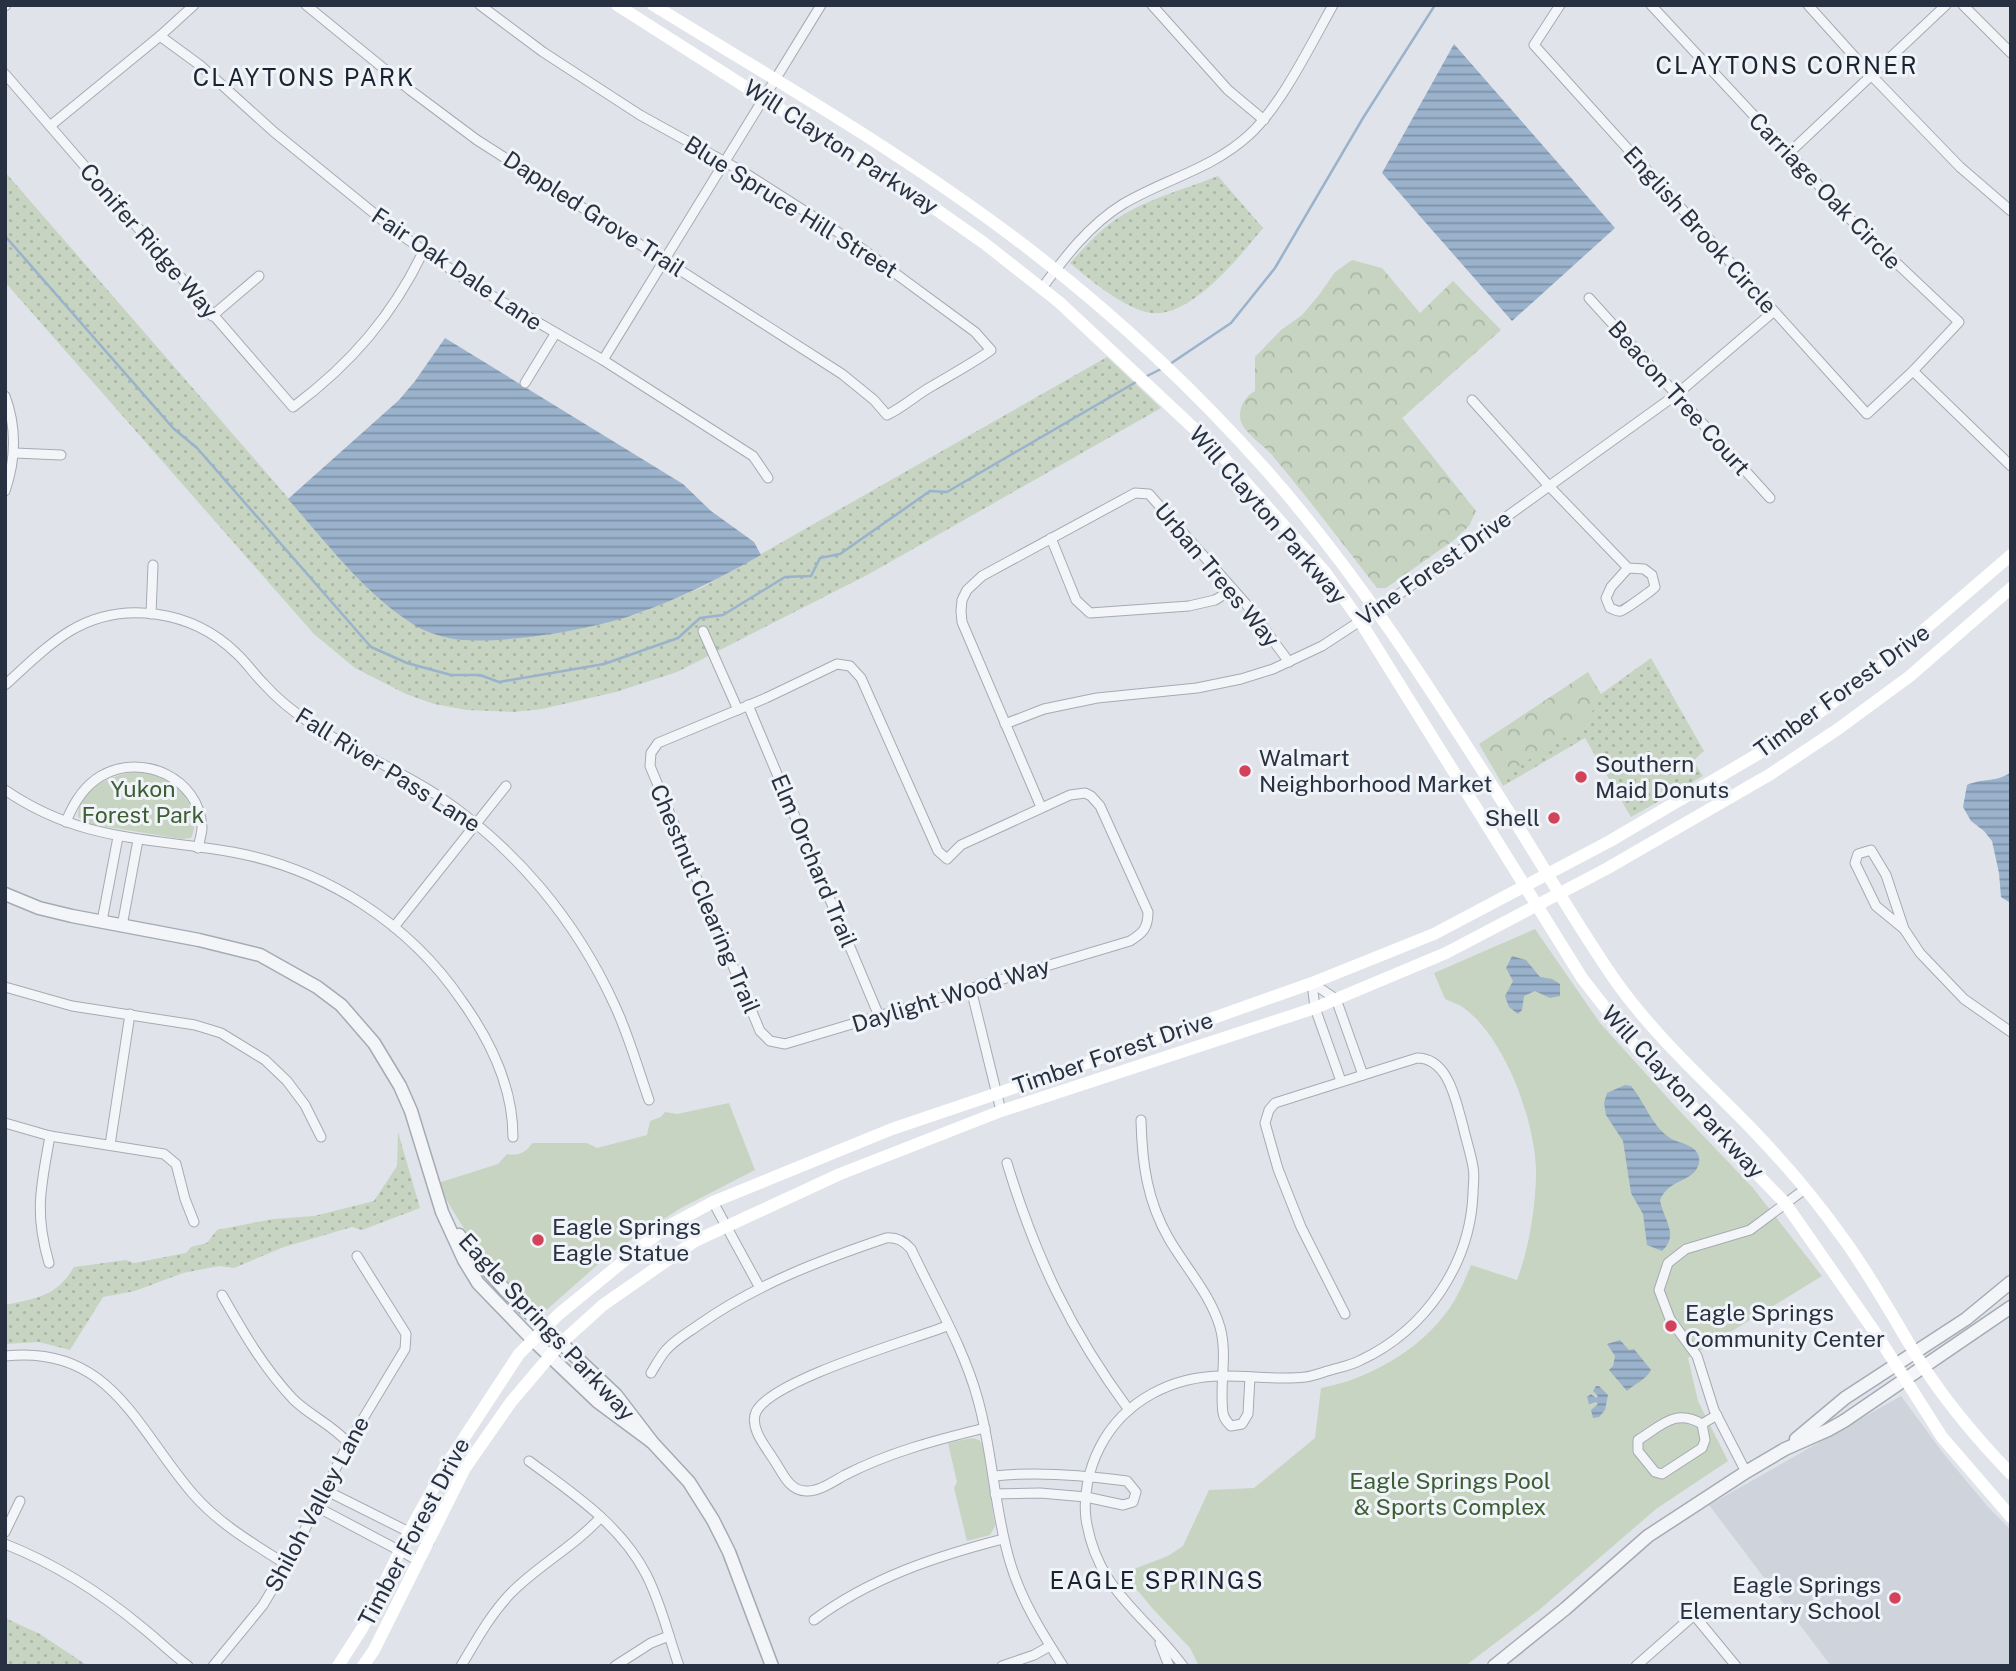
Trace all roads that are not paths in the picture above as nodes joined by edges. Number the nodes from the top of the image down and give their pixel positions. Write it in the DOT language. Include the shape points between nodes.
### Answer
graph roads {
  1 [pos="194,5"];
  2 [pos="306,5"];
  3 [pos="480,5"];
  4 [pos="617,5"];
  5 [pos="653,5"];
  6 [pos="821,5"];
  7 [pos="1152,5"];
  8 [pos="1333,5"];
  9 [pos="1560,5"];
  10 [pos="1651,5"];
  11 [pos="1808,5"];
  12 [pos="1946,5"];
  13 [pos="1963,5"];
  14 [pos="160,36"];
  15 [pos="2011,53"];
  16 [pos="5,74"];
  17 [pos="1871,75"];
  18 [pos="775,80"];
  19 [pos="764,97"];
  20 [pos="1264,120"];
  21 [pos="50,126"];
  22 [pos="1788,155"];
  23 [pos="726,163"];
  24 [pos="908,163"];
  25 [pos="897,182"];
  26 [pos="2011,211"];
  27 [pos="424,250"];
  28 [pos="666,260"];
  29 [pos="1055,270"];
  30 [pos="259,276"];
  31 [pos="1042,288"];
  32 [pos="1589,298"];
  33 [pos="1773,312"];
  34 [pos="212,316"];
  35 [pos="555,334"];
  36 [pos="603,360"];
  37 [pos="1913,371"];
  38 [pos="524,383"];
  39 [pos="1677,394"];
  40 [pos="5,396"];
  41 [pos="1472,400"];
  42 [pos="887,415"];
  43 [pos="1237,439"];
  44 [pos="15,453"];
  45 [pos="1220,454"];
  46 [pos="61,455"];
  47 [pos="2011,466"];
  48 [pos="768,478"];
  49 [pos="1549,486"];
  50 [pos="5,491"];
  51 [pos="1770,498"];
  52 [pos="1051,538"];
  53 [pos="2011,555"];
  54 [pos="153,565"];
  55 [pos="1628,568"];
  56 [pos="1233,589"];
  57 [pos="2011,589"];
  58 [pos="1377,610"];
  59 [pos="151,614"];
  60 [pos="1943,616"];
  61 [pos="1360,621"];
  62 [pos="703,631"];
  63 [pos="1959,635"];
  64 [pos="1289,662"];
  65 [pos="5,685"];
  66 [pos="748,705"];
  67 [pos="738,710"];
  68 [pos="1005,724"];
  69 [pos="506,786"];
  70 [pos="5,790"];
  71 [pos="1041,807"];
  72 [pos="66,822"];
  73 [pos="476,823"];
  74 [pos="118,837"];
  75 [pos="138,839"];
  76 [pos="198,848"];
  77 [pos="1547,873"];
  78 [pos="1525,887"];
  79 [pos="5,894"];
  80 [pos="1560,895"];
  81 [pos="1536,906"];
  82 [pos="102,921"];
  83 [pos="122,926"];
  84 [pos="394,927"];
  85 [pos="1904,929"];
  86 [pos="1312,983"];
  87 [pos="5,987"];
  88 [pos="971,989"];
  89 [pos="1336,999"];
  90 [pos="1315,1008"];
  91 [pos="130,1014"];
  92 [pos="879,1016"];
  93 [pos="760,1031"];
  94 [pos="2011,1032"];
  95 [pos="1363,1075"];
  96 [pos="1341,1082"];
  97 [pos="997,1094"];
  98 [pos="649,1100"];
  99 [pos="1001,1111"];
  100 [pos="1141,1120"];
  101 [pos="5,1124"];
  102 [pos="50,1136"];
  103 [pos="321,1137"];
  104 [pos="513,1137"];
  105 [pos="110,1145"];
  106 [pos="1007,1163"];
  107 [pos="1805,1189"];
  108 [pos="713,1202"];
  109 [pos="1785,1203"];
  110 [pos="442,1212"];
  111 [pos="194,1222"];
  112 [pos="726,1226"];
  113 [pos="357,1256"];
  114 [pos="49,1263"];
  115 [pos="2011,1282"];
  116 [pos="760,1288"];
  117 [pos="222,1295"];
  118 [pos="2011,1307"];
  119 [pos="1345,1314"];
  120 [pos="947,1326"];
  121 [pos="545,1328"];
  122 [pos="533,1340"];
  123 [pos="561,1343"];
  124 [pos="1915,1352"];
  125 [pos="5,1356"];
  126 [pos="550,1356"];
  127 [pos="1896,1364"];
  128 [pos="1923,1366"];
  129 [pos="651,1373"];
  130 [pos="1223,1376"];
  131 [pos="1250,1377"];
  132 [pos="1905,1379"];
  133 [pos="1129,1410"];
  134 [pos="1717,1415"];
  135 [pos="1702,1424"];
  136 [pos="985,1428"];
  137 [pos="652,1442"];
  138 [pos="348,1443"];
  139 [pos="1786,1449"];
  140 [pos="529,1461"];
  141 [pos="1746,1472"];
  142 [pos="2011,1474"];
  143 [pos="994,1476"];
  144 [pos="1089,1477"];
  145 [pos="325,1490"];
  146 [pos="995,1494"];
  147 [pos="1086,1497"];
  148 [pos="20,1501"];
  149 [pos="317,1507"];
  150 [pos="601,1517"];
  151 [pos="2011,1517"];
  152 [pos="5,1532"];
  153 [pos="409,1532"];
  154 [pos="1003,1539"];
  155 [pos="429,1542"];
  156 [pos="5,1544"];
  157 [pos="402,1551"];
  158 [pos="419,1560"];
  159 [pos="287,1565"];
  160 [pos="814,1620"];
  161 [pos="669,1636"];
  162 [pos="1159,1638"];
  163 [pos="1051,1646"];
  164 [pos="1500,1664"];
  165 [pos="188,1666"];
  166 [pos="213,1666"];
  167 [pos="338,1666"];
  168 [pos="363,1666"];
  169 [pos="461,1666"];
  170 [pos="615,1666"];
  171 [pos="679,1666"];
  172 [pos="772,1666"];
  173 [pos="1002,1666"];
  174 [pos="1063,1666"];
  175 [pos="1169,1666"];
  176 [pos="1183,1666"];
  177 [pos="1636,1666"];
  178 [pos="1736,1666"];
  1 -- 14 [label="street"];
  2 -- 28 [label="street, Dappled Grove Trail" via="477,140"];
  3 -- 23 [label="street, Blue Spruce Hill Street" via="640,115"];
  4 -- 19 [label="main road, Will Clayton Parkway"];
  5 -- 18 [label="main road, Will Clayton Parkway"];
  6 -- 18 [label="street"];
  7 -- 20 [label="street" via="1228,90"];
  8 -- 20 [label="street"];
  9 -- 33 [label="street, English Brook Circle" via="1534,45"];
  10 -- 22 [label="street, Carriage Oak Circle"];
  11 -- 17 [label="street"];
  12 -- 17 [label="street"];
  13 -- 15 [label="street"];
  14 -- 21 [label="street"];
  14 -- 27 [label="street, Fair Oak Dale Lane" via="332,180"];
  16 -- 21 [label="street, Conifer Ridge Way"];
  17 -- 22 [label="street"];
  17 -- 26 [label="street" via="1960,167"];
  18 -- 19 [label="street"];
  18 -- 24 [label="main road, Will Clayton Parkway"];
  19 -- 23 [label="street"];
  19 -- 25 [label="main road, Will Clayton Parkway"];
  20 -- 29 [label="street" via="1209,164 1109,213"];
  21 -- 34 [label="street, Conifer Ridge Way"];
  22 -- 37 [label="street, Carriage Oak Circle" via="1959,322"];
  23 -- 28 [label="street"];
  23 -- 42 [label="street, Blue Spruce Hill Street" via="850,240 975,332 991,350"];
  24 -- 25 [label="main road"];
  24 -- 29 [label="main road, Will Clayton Parkway"];
  25 -- 31 [label="main road, Will Clayton Parkway"];
  27 -- 34 [label="street, Conifer Ridge Way" via="373,334 293,407"];
  27 -- 35 [label="street, Fair Oak Dale Lane"];
  28 -- 36 [label="street"];
  28 -- 42 [label="street, Dappled Grove Trail" via="842,374"];
  29 -- 31 [label="street"];
  29 -- 43 [label="main road, Will Clayton Parkway" via="1153,355"];
  30 -- 34 [label="street"];
  31 -- 45 [label="main road, Will Clayton Parkway"];
  32 -- 39 [label="street, Beacon Tree Court"];
  33 -- 37 [label="street, English Brook Circle" via="1867,414"];
  33 -- 39 [label="street, Vine Forest Drive"];
  35 -- 36 [label="street, Fair Oak Dale Lane"];
  35 -- 38 [label="street"];
  36 -- 48 [label="street, Fair Oak Dale Lane" via="753,456"];
  37 -- 47 [label="street"];
  39 -- 49 [label="street, Vine Forest Drive"];
  39 -- 51 [label="street, Beacon Tree Court"];
  40 -- 44 [label="street"];
  41 -- 49 [label="street"];
  43 -- 45 [label="main road"];
  43 -- 58 [label="main road, Will Clayton Parkway" via="1319,533"];
  44 -- 46 [label="street"];
  44 -- 50 [label="street"];
  45 -- 61 [label="main road, Will Clayton Parkway" via="1325,572"];
  49 -- 55 [label="street"];
  49 -- 58 [label="street, Vine Forest Drive"];
  52 -- 56 [label="street" via="1076,600 1096,614 1208,602"];
  52 -- 56 [label="street, Urban Trees Way" via="1142,492 1155,499"];
  52 -- 68 [label="street" via="982,576 962,600 966,634"];
  53 -- 60 [label="main road, Timber Forest Drive"];
  54 -- 59 [label="street"];
  55 -- 55 [label="street" via="1649,571 1655,587 1617,611 1610,608 1606,597"];
  56 -- 64 [label="street, Urban Trees Way"];
  57 -- 63 [label="main road, Timber Forest Drive"];
  58 -- 61 [label="street, Vine Forest Drive"];
  58 -- 77 [label="main road, Will Clayton Parkway"];
  59 -- 65 [label="street, Fall River Pass Lane" via="132,612 72,630"];
  59 -- 73 [label="street, Fall River Pass Lane" via="208,630 312,725 414,781"];
  60 -- 63 [label="main road"];
  60 -- 77 [label="main road, Timber Forest Drive" via="1758,754"];
  61 -- 64 [label="street, Vine Forest Drive"];
  61 -- 78 [label="main road, Will Clayton Parkway"];
  62 -- 67 [label="street"];
  63 -- 80 [label="main road, Timber Forest Drive" via="1910,676 1769,775"];
  64 -- 68 [label="street, Vine Forest Drive" via="1241,679 1067,704"];
  66 -- 67 [label="street"];
  66 -- 71 [label="street" via="837,664 850,666 861,678 934,846 947,859 961,845"];
  66 -- 92 [label="street, Elm Orchard Trail"];
  67 -- 93 [label="street, Chestnut Clearing Trail" via="658,743 651,752 650,766"];
  68 -- 71 [label="street"];
  69 -- 73 [label="street"];
  70 -- 72 [label="street"];
  71 -- 88 [label="street, Daylight Wood Way" via="1077,793 1091,796 1100,806 1148,912 1148,923 1143,933 1130,941"];
  72 -- 74 [label="street"];
  72 -- 76 [label="street" via="82,792 100,776 137,766 153,768 173,778 193,798 202,828"];
  73 -- 84 [label="street"];
  73 -- 98 [label="street, Fall River Pass Lane" via="525,870 579,937 617,1008"];
  74 -- 75 [label="street"];
  74 -- 82 [label="street"];
  75 -- 76 [label="street"];
  75 -- 83 [label="street"];
  76 -- 84 [label="street" via="285,866 328,884"];
  77 -- 78 [label="main road, Timber Forest Drive"];
  77 -- 80 [label="main road, Will Clayton Parkway"];
  78 -- 81 [label="main road, Will Clayton Parkway"];
  78 -- 86 [label="main road, Timber Forest Drive" via="1434,934"];
  79 -- 82 [label="street, Eagle Springs Parkway" via="39,908"];
  80 -- 81 [label="main road, Timber Forest Drive"];
  80 -- 107 [label="main road, Will Clayton Parkway" via="1640,1011"];
  81 -- 89 [label="main road, Timber Forest Drive" via="1446,953"];
  81 -- 109 [label="main road, Will Clayton Parkway" via="1582,978 1638,1050"];
  82 -- 83 [label="street, Eagle Springs Parkway"];
  83 -- 110 [label="street, Eagle Springs Parkway" via="260,955 341,1005 374,1043 400,1086"];
  84 -- 104 [label="street" via="435,966 474,1017 508,1093"];
  85 -- 85 [label="street" via="1883,868 1871,850 1858,854 1855,863 1875,906"];
  85 -- 94 [label="street" via="1948,983"];
  86 -- 89 [label="street"];
  86 -- 90 [label="street"];
  86 -- 97 [label="main road, Timber Forest Drive"];
  87 -- 91 [label="street" via="72,1006"];
  88 -- 92 [label="street, Daylight Wood Way"];
  88 -- 97 [label="street"];
  89 -- 90 [label="main road, Timber Forest Drive"];
  89 -- 95 [label="street"];
  90 -- 96 [label="street"];
  90 -- 99 [label="main road, Timber Forest Drive"];
  91 -- 103 [label="street" via="195,1025 244,1045 287,1082"];
  91 -- 105 [label="street"];
  92 -- 93 [label="street, Daylight Wood Way" via="785,1044 770,1041"];
  95 -- 96 [label="street"];
  95 -- 131 [label="street" via="1417,1058 1439,1065 1456,1102 1474,1168 1472,1216 1463,1249 1440,1294 1390,1344 1359,1361 1306,1377"];
  96 -- 119 [label="street" via="1275,1103 1265,1123 1301,1227"];
  97 -- 99 [label="street"];
  97 -- 108 [label="main road, Timber Forest Drive" via="892,1129"];
  99 -- 112 [label="main road, Timber Forest Drive" via="840,1174"];
  100 -- 130 [label="street" via="1149,1194 1169,1239 1215,1315 1223,1345"];
  101 -- 102 [label="street"];
  102 -- 105 [label="street"];
  102 -- 114 [label="street" via="38,1211"];
  105 -- 111 [label="street" via="170,1158 176,1164"];
  106 -- 133 [label="street" via="1030,1233 1063,1308"];
  107 -- 109 [label="street"];
  107 -- 124 [label="main road, Will Clayton Parkway" via="1843,1237"];
  108 -- 112 [label="street"];
  108 -- 121 [label="main road, Timber Forest Drive" via="663,1229"];
  109 -- 127 [label="main road, Will Clayton Parkway"];
  109 -- 134 [label="street" via="1750,1230 1686,1248 1668,1263 1665,1272 1660,1290 1670,1319 1697,1356"];
  110 -- 121 [label="street, Eagle Springs Parkway" via="472,1253"];
  110 -- 122 [label="street, Eagle Springs Parkway" via="478,1283"];
  112 -- 116 [label="street"];
  112 -- 123 [label="main road, Timber Forest Drive" via="641,1277"];
  113 -- 138 [label="street, Shiloh Valley Lane" via="406,1334 405,1349"];
  115 -- 124 [label="street"];
  116 -- 120 [label="street" via="843,1252 886,1238 900,1239 911,1249"];
  116 -- 129 [label="street" via="674,1342"];
  117 -- 138 [label="street" via="264,1365 294,1399"];
  118 -- 128 [label="street"];
  120 -- 136 [label="street"];
  120 -- 136 [label="street" via="807,1377 762,1404 756,1412 756,1431 787,1481 794,1488 812,1491 888,1455"];
  121 -- 122 [label="main road, Timber Forest Drive"];
  121 -- 123 [label="street, Eagle Springs Parkway"];
  122 -- 126 [label="street, Eagle Springs Parkway"];
  122 -- 153 [label="main road, Timber Forest Drive" via="519,1354 445,1467"];
  123 -- 126 [label="main road, Timber Forest Drive"];
  123 -- 137 [label="street, Eagle Springs Parkway" via="616,1395"];
  124 -- 127 [label="street"];
  124 -- 128 [label="main road, Will Clayton Parkway"];
  125 -- 159 [label="street" via="48,1356 85,1369 116,1392 194,1495 236,1534"];
  126 -- 137 [label="street, Eagle Springs Parkway" via="598,1402"];
  126 -- 155 [label="main road, Timber Forest Drive" via="465,1468"];
  127 -- 132 [label="main road, Will Clayton Parkway"];
  127 -- 139 [label="street" via="1845,1398"];
  128 -- 132 [label="street"];
  128 -- 142 [label="main road, Will Clayton Parkway"];
  130 -- 131 [label="street"];
  130 -- 131 [label="street" via="1223,1415 1237,1427 1248,1414"];
  130 -- 133 [label="street" via="1181,1381"];
  132 -- 139 [label="street" via="1828,1430"];
  132 -- 151 [label="main road, Will Clayton Parkway" via="1942,1437"];
  133 -- 144 [label="street" via="1101,1446"];
  134 -- 135 [label="street"];
  134 -- 141 [label="street"];
  135 -- 135 [label="street" via="1676,1416 1638,1440 1638,1451 1662,1474 1702,1448"];
  136 -- 143 [label="street"];
  137 -- 172 [label="street, Eagle Springs Parkway" via="688,1482 713,1520"];
  138 -- 145 [label="street, Shiloh Valley Lane"];
  139 -- 141 [label="street"];
  140 -- 150 [label="street"];
  141 -- 164 [label="street" via="1648,1535"];
  143 -- 144 [label="street"];
  143 -- 146 [label="street"];
  144 -- 147 [label="street"];
  144 -- 147 [label="street" via="1127,1481 1135,1487 1135,1497 1123,1505"];
  145 -- 149 [label="street, Shiloh Valley Lane"];
  145 -- 153 [label="street"];
  146 -- 147 [label="street"];
  146 -- 154 [label="street"];
  147 -- 162 [label="street" via="1096,1559 1124,1601"];
  148 -- 152 [label="street"];
  149 -- 157 [label="street"];
  149 -- 159 [label="street, Shiloh Valley Lane"];
  150 -- 161 [label="street" via="645,1572"];
  150 -- 169 [label="street" via="511,1594"];
  153 -- 155 [label="street"];
  153 -- 157 [label="main road, Timber Forest Drive"];
  154 -- 160 [label="street" via="909,1568"];
  154 -- 163 [label="street" via="1020,1591"];
  155 -- 158 [label="main road, Timber Forest Drive"];
  156 -- 165 [label="street" via="81,1582"];
  157 -- 158 [label="street"];
  157 -- 167 [label="main road, Timber Forest Drive"];
  158 -- 168 [label="main road, Timber Forest Drive"];
  159 -- 166 [label="street, Shiloh Valley Lane" via="263,1605"];
  161 -- 170 [label="street"];
  161 -- 171 [label="street"];
  162 -- 175 [label="street"];
  162 -- 176 [label="street"];
  163 -- 173 [label="street"];
  163 -- 174 [label="street"];
  177 -- 178 [label="street" via="1694,1615"];
}
